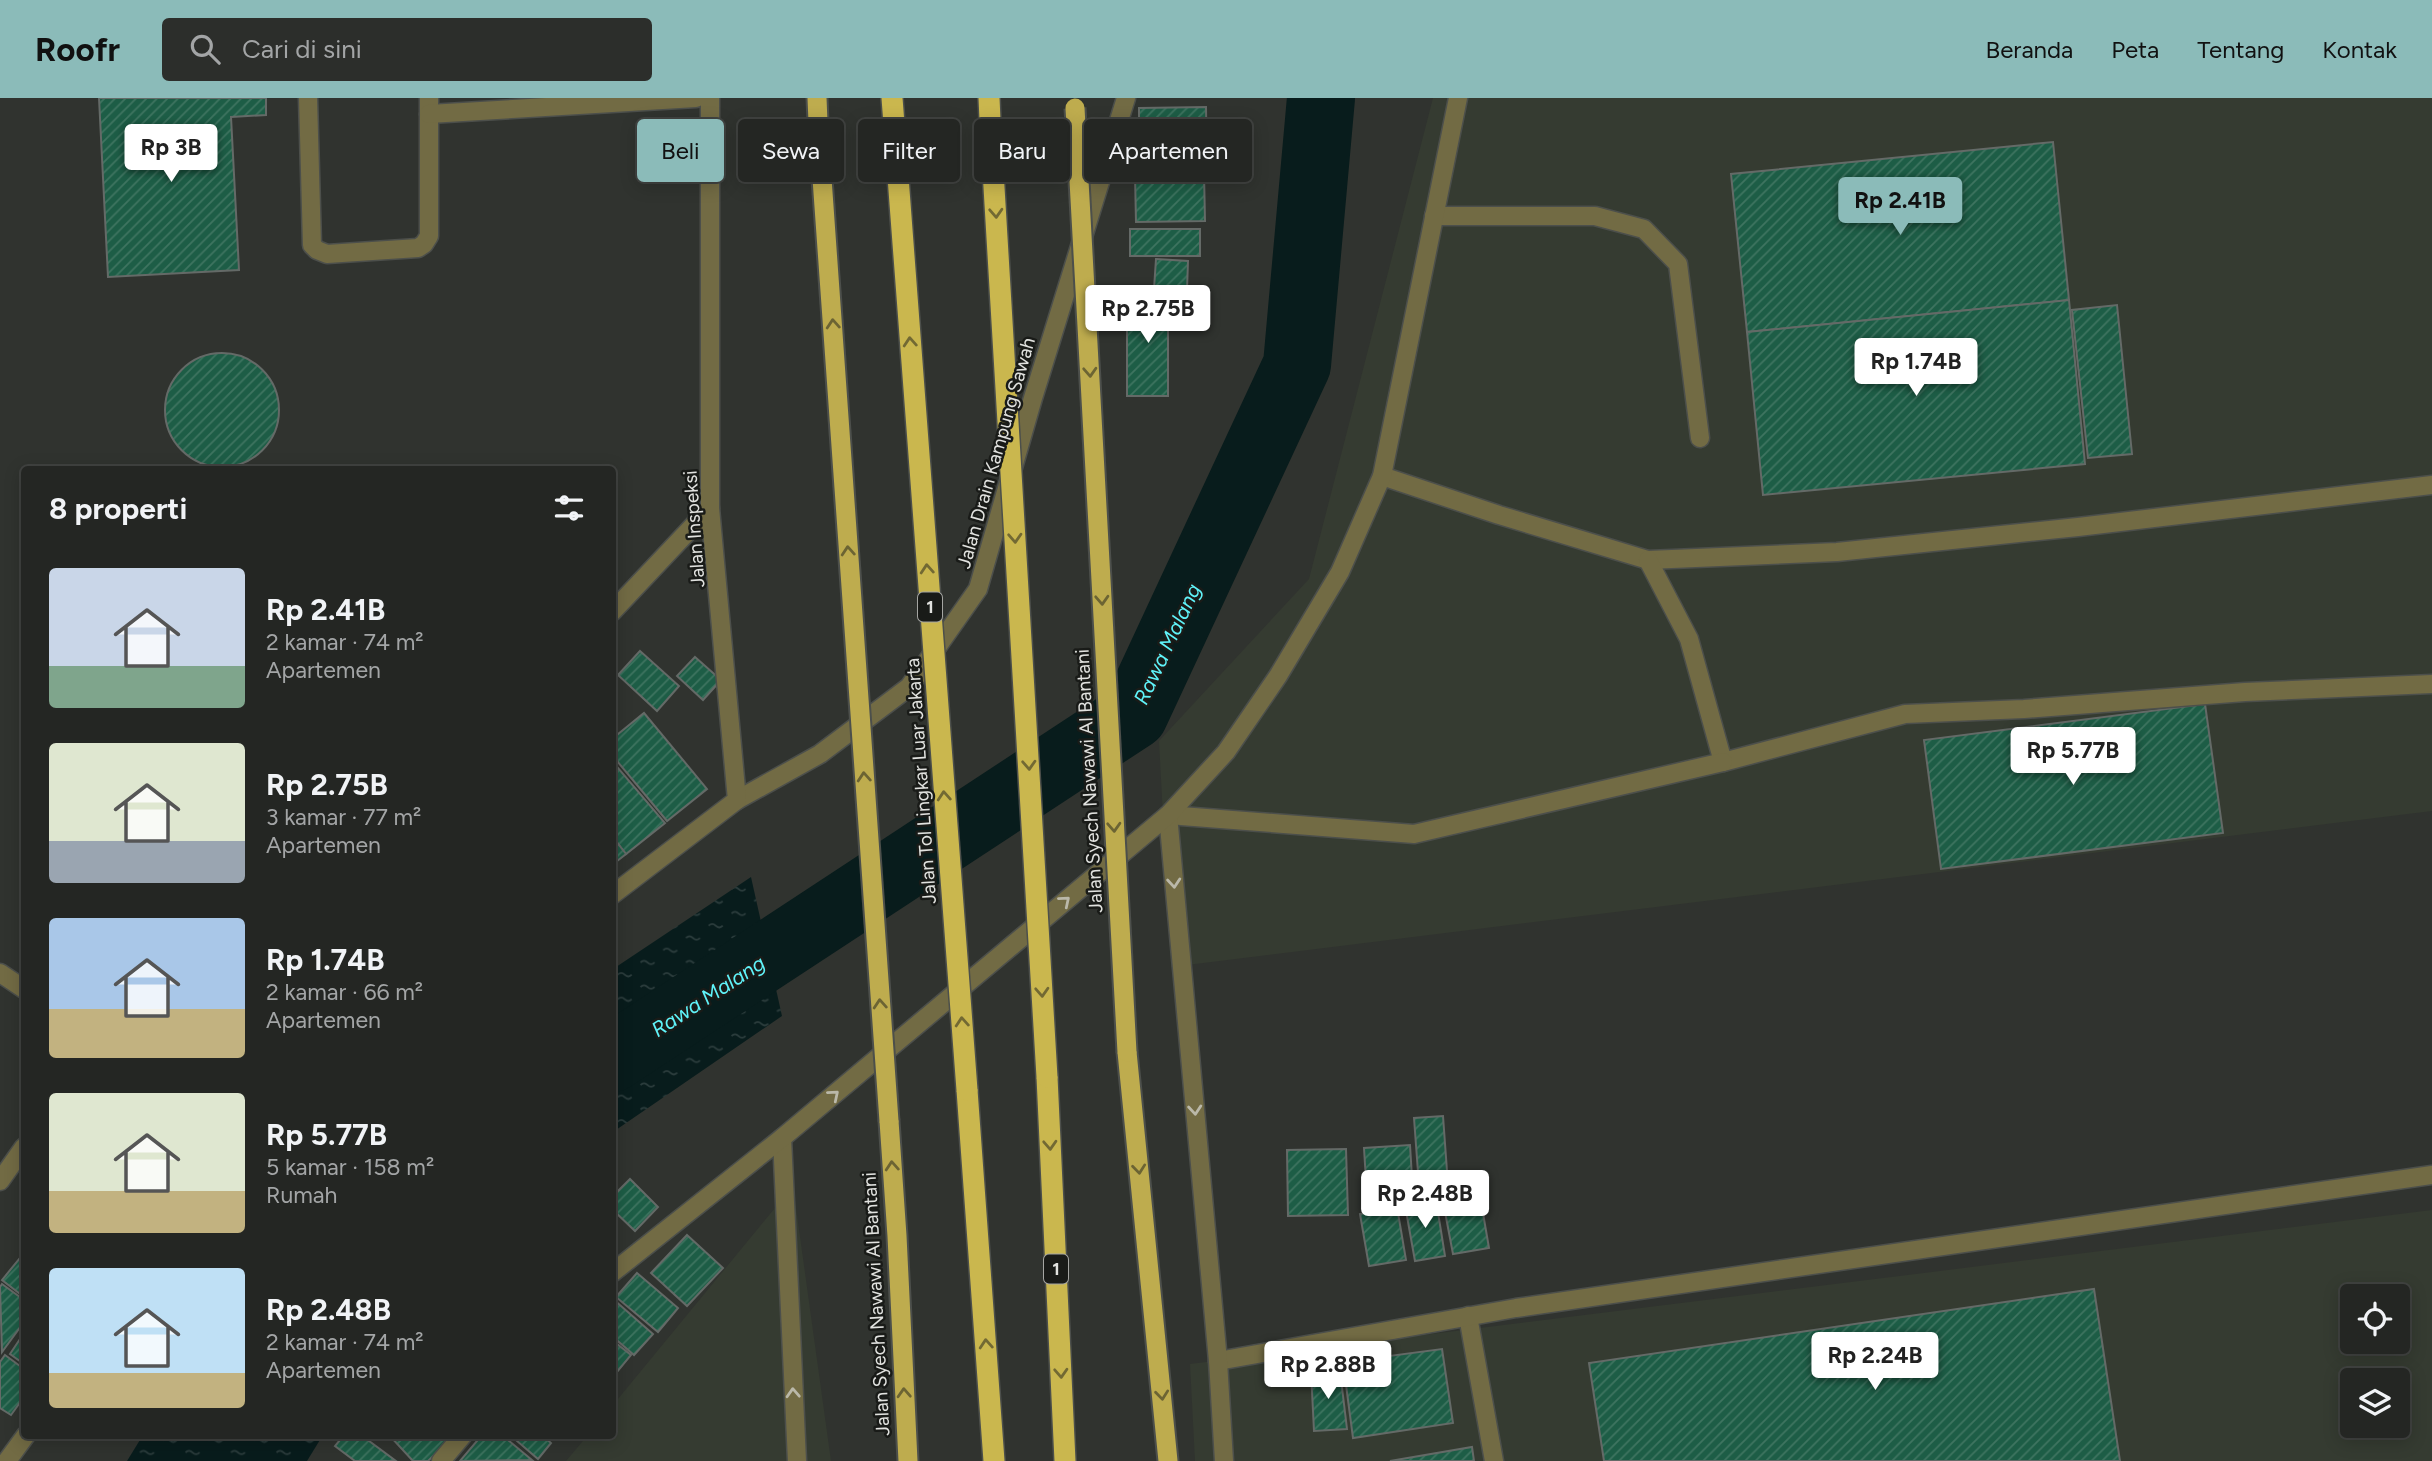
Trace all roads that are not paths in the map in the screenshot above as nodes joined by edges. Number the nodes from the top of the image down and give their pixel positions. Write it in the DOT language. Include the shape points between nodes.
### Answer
graph roads {
  1 [pos="308,98"];
  2 [pos="696,98"];
  3 [pos="710,98"];
  4 [pos="817,98"];
  5 [pos="892,98"];
  6 [pos="989,98"];
  7 [pos="1126,98"];
  8 [pos="1458,98"];
  9 [pos="1075,103"];
  10 [pos="429,106"];
  11 [pos="1434,216"];
  12 [pos="1700,438"];
  13 [pos="1382,476"];
  14 [pos="2432,485"];
  15 [pos="710,508"];
  16 [pos="1648,560"];
  17 [pos="616,608"];
  18 [pos="2432,684"];
  19 [pos="1723,762"];
  20 [pos="737,800"];
  21 [pos="1168,815"];
  22 [pos="616,892"];
  23 [pos="0,973"];
  24 [pos="21,987"];
  25 [pos="782,1138"];
  26 [pos="21,1151"];
  27 [pos="2432,1175"];
  28 [pos="0,1181"];
  29 [pos="616,1270"];
  30 [pos="1468,1316"];
  31 [pos="1218,1361"];
  32 [pos="23,1439"];
  33 [pos="460,1439"];
  34 [pos="7,1461"];
  35 [pos="441,1461"];
  36 [pos="797,1461"];
  37 [pos="908,1461"];
  38 [pos="994,1461"];
  39 [pos="1065,1461"];
  40 [pos="1168,1461"];
  41 [pos="1224,1461"];
  42 [pos="1494,1461"];
  1 -- 10 [label="street" via="313,245 327,254 424,244 429,236"];
  2 -- 10 [label="street"];
  3 -- 15 [label="street, Jalan Inspeksi"];
  37 -- 4 [label="highway, Jalan Syech Nawawi Al Bantani, one-way, bridge" via="897,1236"];
  38 -- 5 [label="highway, Jalan Tol Lingkar Luar Jakarta / 1, one-way, bridge"];
  6 -- 39 [label="highway, 1, one-way, bridge"];
  7 -- 20 [label="street, Jalan Drain Kampung Sawah" via="978,589 909,687 820,754"];
  8 -- 11 [label="street"];
  9 -- 40 [label="highway, Jalan Syech Nawawi Al Bantani, one-way, bridge" via="1127,1052"];
  11 -- 12 [label="street" via="1595,216 1644,229 1678,264"];
  11 -- 13 [label="street"];
  13 -- 16 [label="street"];
  13 -- 21 [label="street" via="1340,572 1278,676 1226,752"];
  14 -- 16 [label="street" via="1837,552"];
  15 -- 17 [label="street"];
  15 -- 20 [label="street, Jalan Inspeksi"];
  16 -- 19 [label="street" via="1689,639"];
  18 -- 19 [label="street" via="1905,714"];
  19 -- 21 [label="street" via="1414,834"];
  20 -- 22 [label="street"];
  25 -- 21 [label="street, one-way"];
  21 -- 31 [label="street, one-way"];
  23 -- 24 [label="street"];
  25 -- 29 [label="street"];
  36 -- 25 [label="street, one-way"];
  26 -- 28 [label="street"];
  27 -- 30 [label="street"];
  30 -- 31 [label="street"];
  30 -- 42 [label="street"];
  31 -- 41 [label="street"];
  32 -- 34 [label="street"];
  33 -- 35 [label="street"];
}
